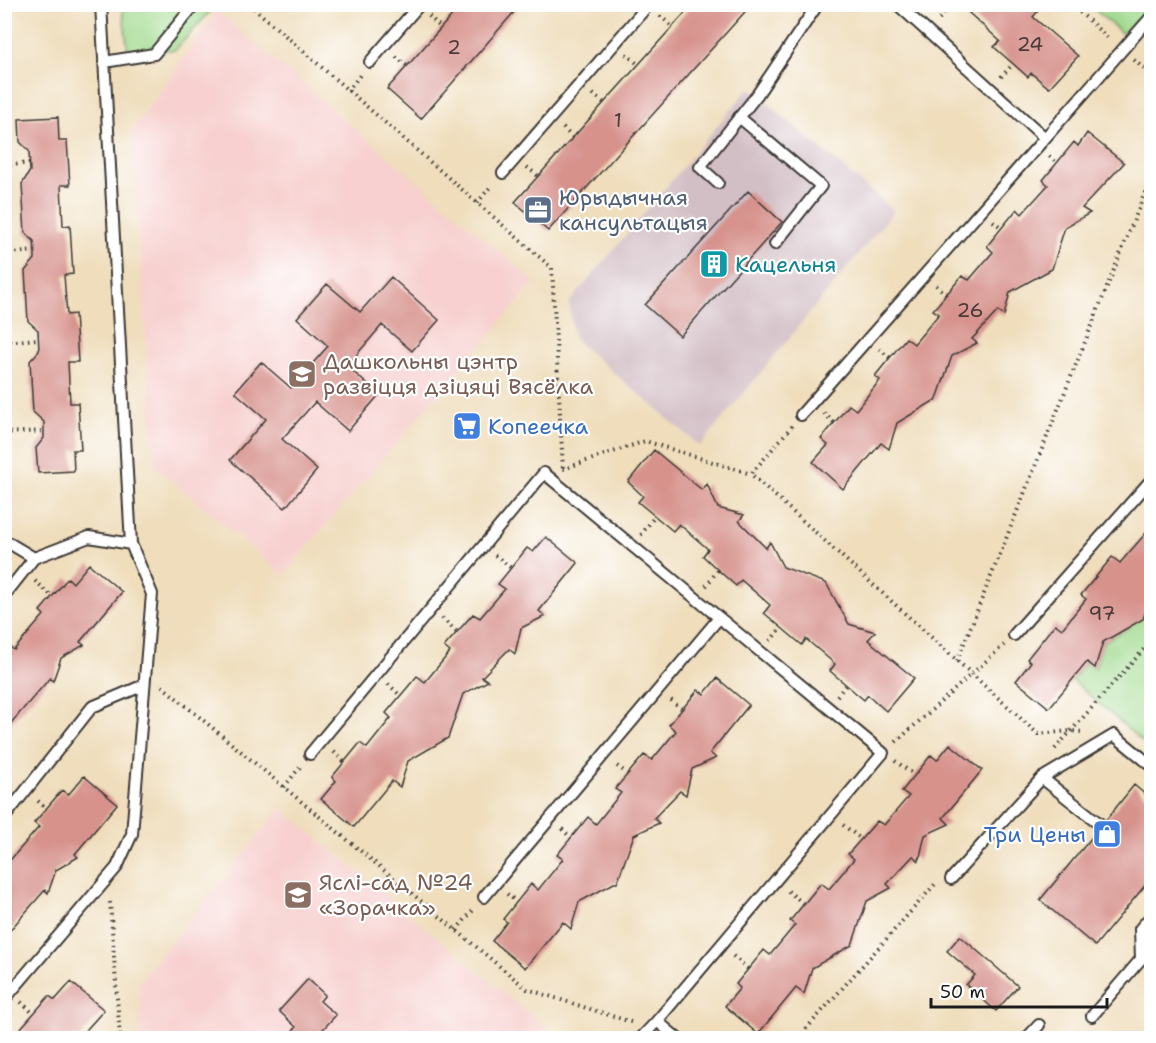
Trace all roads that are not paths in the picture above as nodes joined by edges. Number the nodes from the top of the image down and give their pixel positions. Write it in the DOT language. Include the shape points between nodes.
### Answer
graph roads {
  1 [pos="100,4"];
  2 [pos="195,4"];
  3 [pos="420,4"];
  4 [pos="649,4"];
  5 [pos="818,4"];
  6 [pos="897,4"];
  7 [pos="1152,16"];
  8 [pos="104,62"];
  9 [pos="370,62"];
  10 [pos="739,117"];
  11 [pos="1045,138"];
  12 [pos="503,173"];
  13 [pos="718,183"];
  14 [pos="775,244"];
  15 [pos="801,415"];
  16 [pos="1152,479"];
  17 [pos="4,540"];
  18 [pos="131,544"];
  19 [pos="34,558"];
  20 [pos="4,596"];
  21 [pos="720,618"];
  22 [pos="1014,635"];
  23 [pos="144,685"];
  24 [pos="310,754"];
  25 [pos="1152,766"];
  26 [pos="1042,778"];
  27 [pos="4,818"];
  28 [pos="1100,824"];
  29 [pos="951,879"];
  30 [pos="484,897"];
  31 [pos="1152,915"];
  32 [pos="4,1000"];
  33 [pos="1092,1016"];
  34 [pos="654,1024"];
  35 [pos="1039,1025"];
  36 [pos="641,1038"];
  37 [pos="677,1038"];
  38 [pos="1027,1038"];
  1 -- 8 [label="lane"];
  2 -- 8 [label="lane" via="154,54"];
  3 -- 9 [label="lane"];
  4 -- 12 [label="lane"];
  5 -- 10 [label="lane"];
  6 -- 11 [label="lane"];
  7 -- 11 [label="lane"];
  8 -- 18 [label="lane"];
  10 -- 13 [label="lane" via="700,167"];
  10 -- 14 [label="lane" via="821,186"];
  11 -- 15 [label="lane"];
  16 -- 22 [label="lane"];
  17 -- 19 [label="lane"];
  18 -- 19 [label="lane" via="89,537"];
  18 -- 23 [label="lane" via="152,594"];
  19 -- 20 [label="lane"];
  21 -- 24 [label="lane" via="544,473"];
  21 -- 30 [label="lane"];
  21 -- 34 [label="lane" via="883,753"];
  23 -- 27 [label="lane" via="92,707"];
  23 -- 32 [label="lane" via="132,834 117,867"];
  25 -- 26 [label="lane" via="1114,735"];
  26 -- 28 [label="lane"];
  26 -- 29 [label="lane"];
  31 -- 33 [label="lane" via="1140,929 1141,959"];
  34 -- 36 [label="lane"];
  34 -- 37 [label="lane"];
  35 -- 38 [label="lane"];
}
